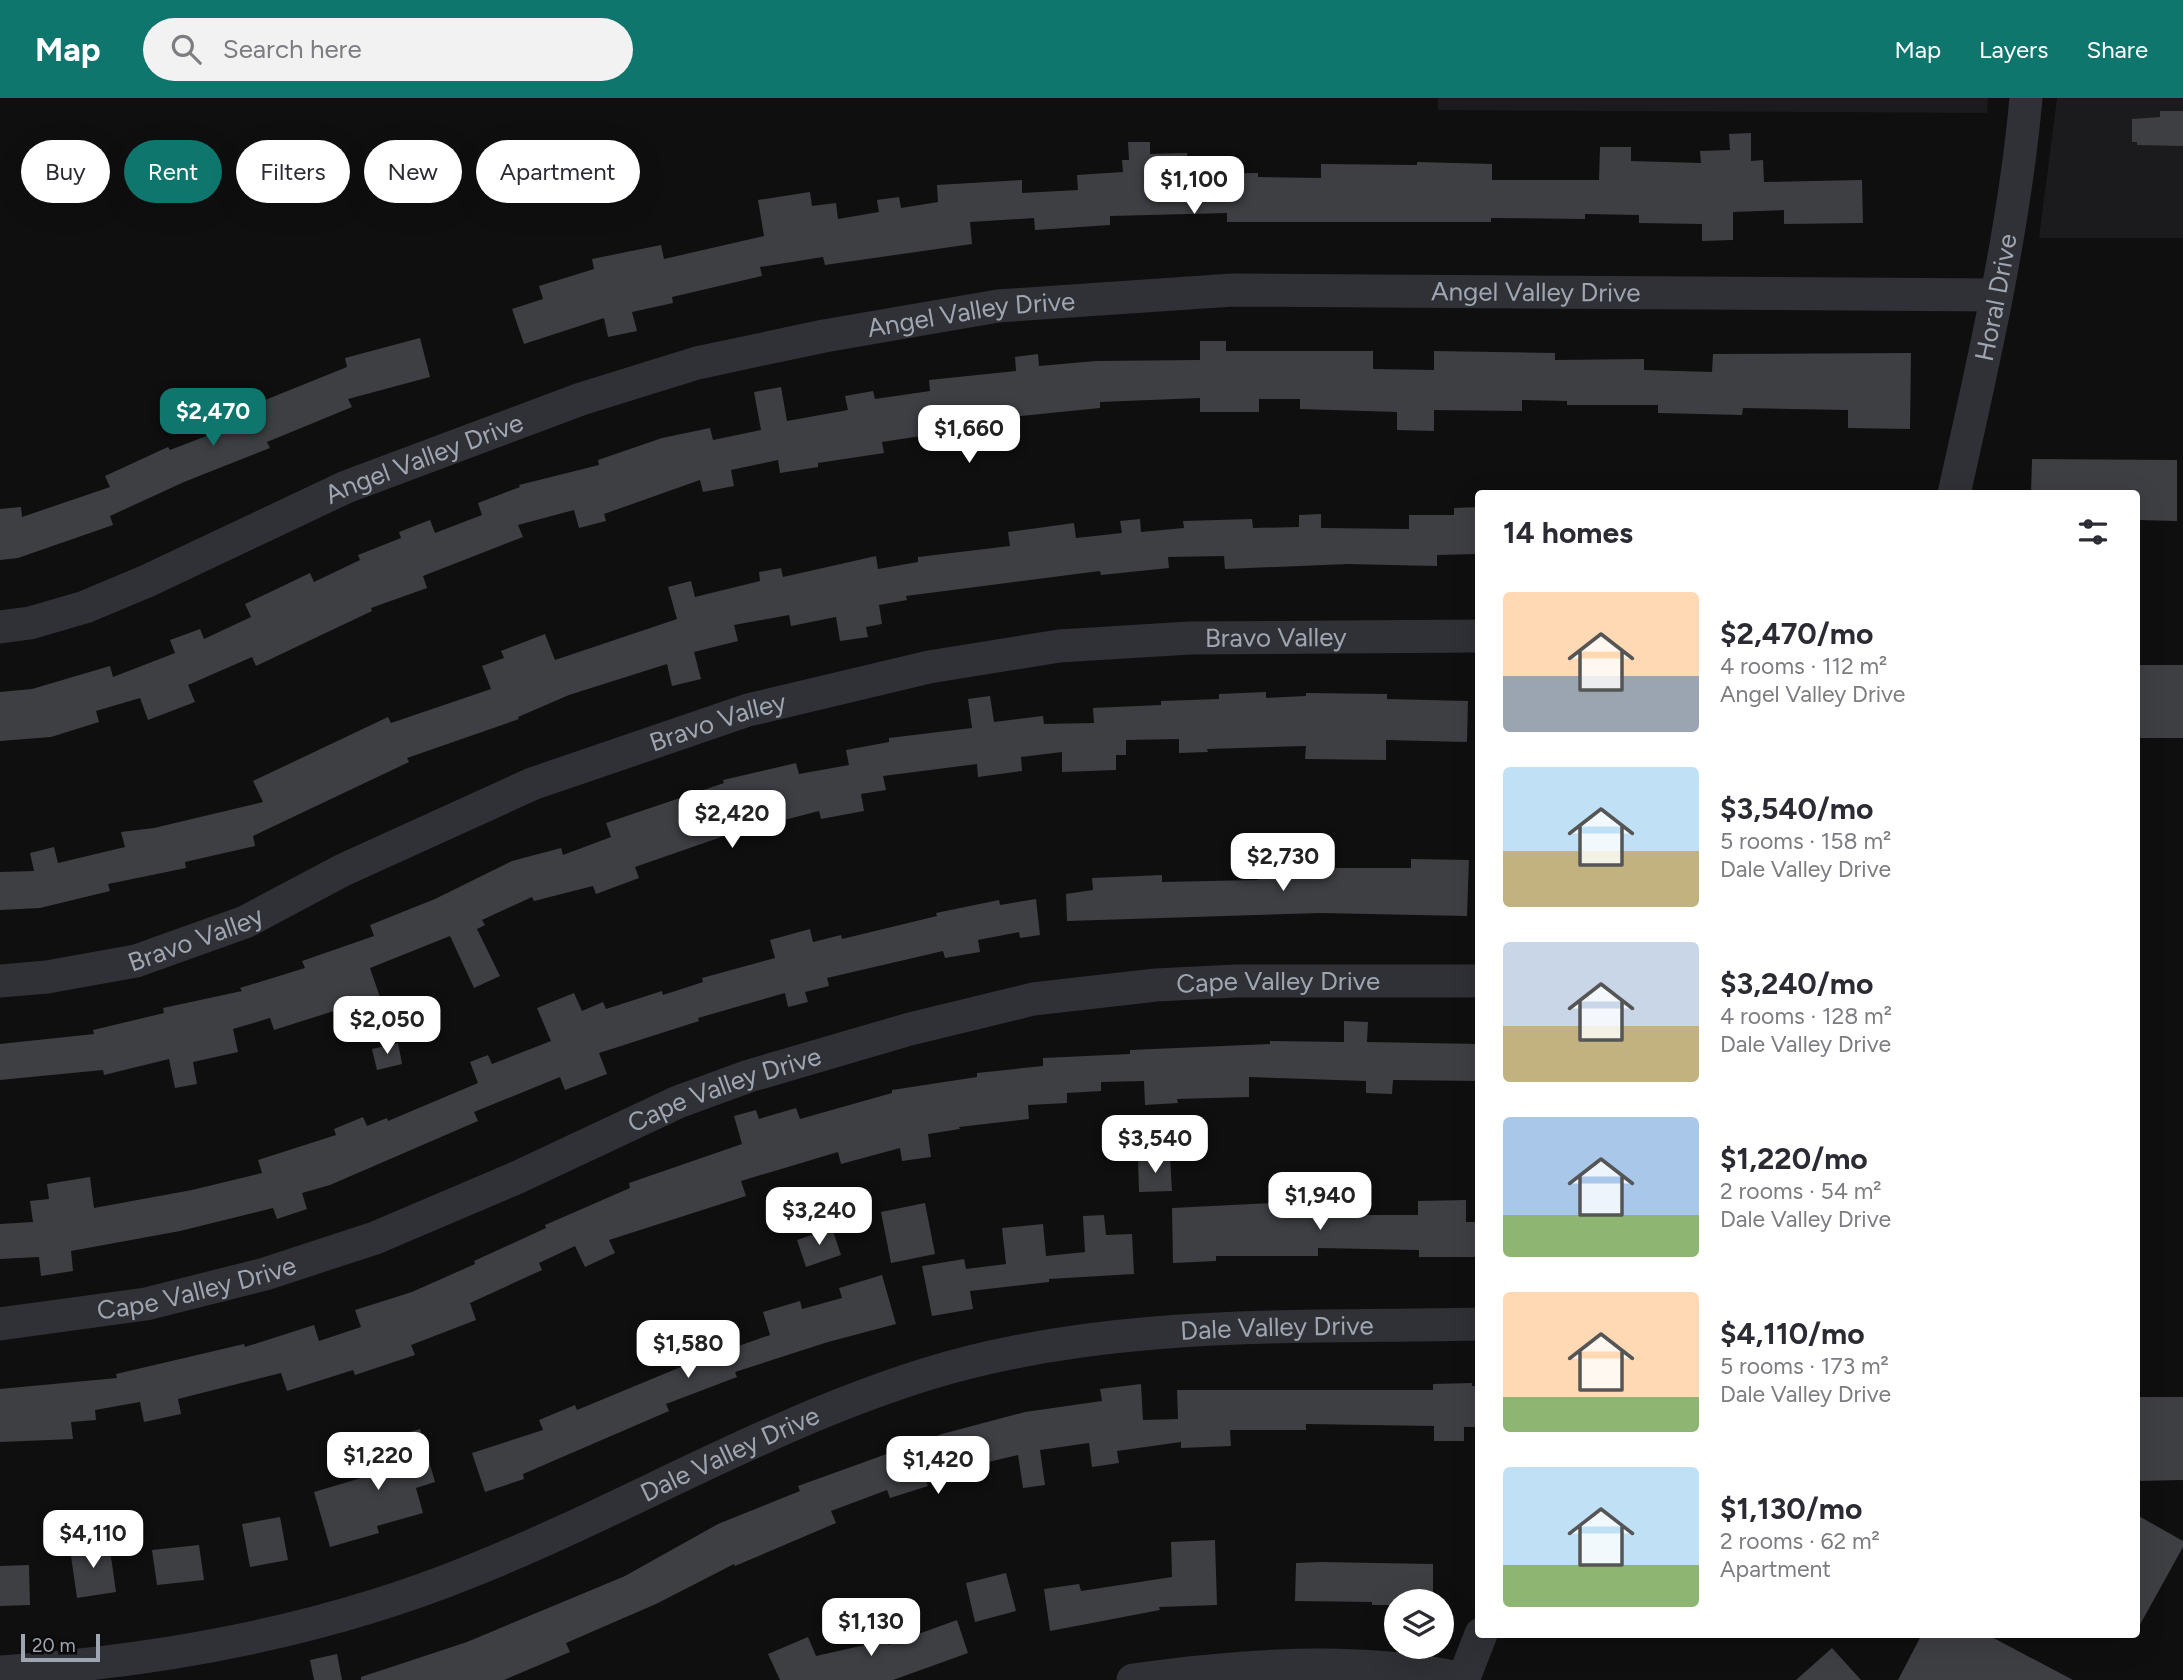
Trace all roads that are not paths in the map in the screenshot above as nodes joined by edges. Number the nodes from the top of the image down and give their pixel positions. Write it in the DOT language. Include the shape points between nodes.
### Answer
graph roads {
  1 [pos="2026,98"];
  2 [pos="1995,295"];
  3 [pos="1955,490"];
  4 [pos="0,627"];
  5 [pos="1475,636"];
  6 [pos="0,981"];
  7 [pos="1475,981"];
  8 [pos="0,1324"];
  9 [pos="1475,1324"];
  10 [pos="1478,1638"];
  11 [pos="0,1672"];
  12 [pos="1463,1679"];
  13 [pos="1133,1680"];
  1 -- 2 [label="street, Horal Drive"];
  2 -- 3 [label="street, Horal Drive"];
  2 -- 4 [label="street, Angel Valley Drive" via="1233,290 998,306 697,363 581,399 346,487 85,607"];
  5 -- 6 [label="street, Bravo Valley" via="1190,638 1059,646 916,670 748,710 532,784 343,870 245,922 136,961"];
  7 -- 8 [label="street, Cape Valley Drive" via="1236,981 1033,999 749,1076 678,1102 375,1238 265,1274 146,1304"];
  9 -- 11 [label="street, Dale Valley Drive" via="1207,1328 1060,1341 927,1374 768,1434 474,1570 403,1596 249,1640 71,1667"];
  10 -- 12 [label="street"];
  12 -- 13 [label="street" via="1427,1671 1339,1664 1217,1668"];
}
